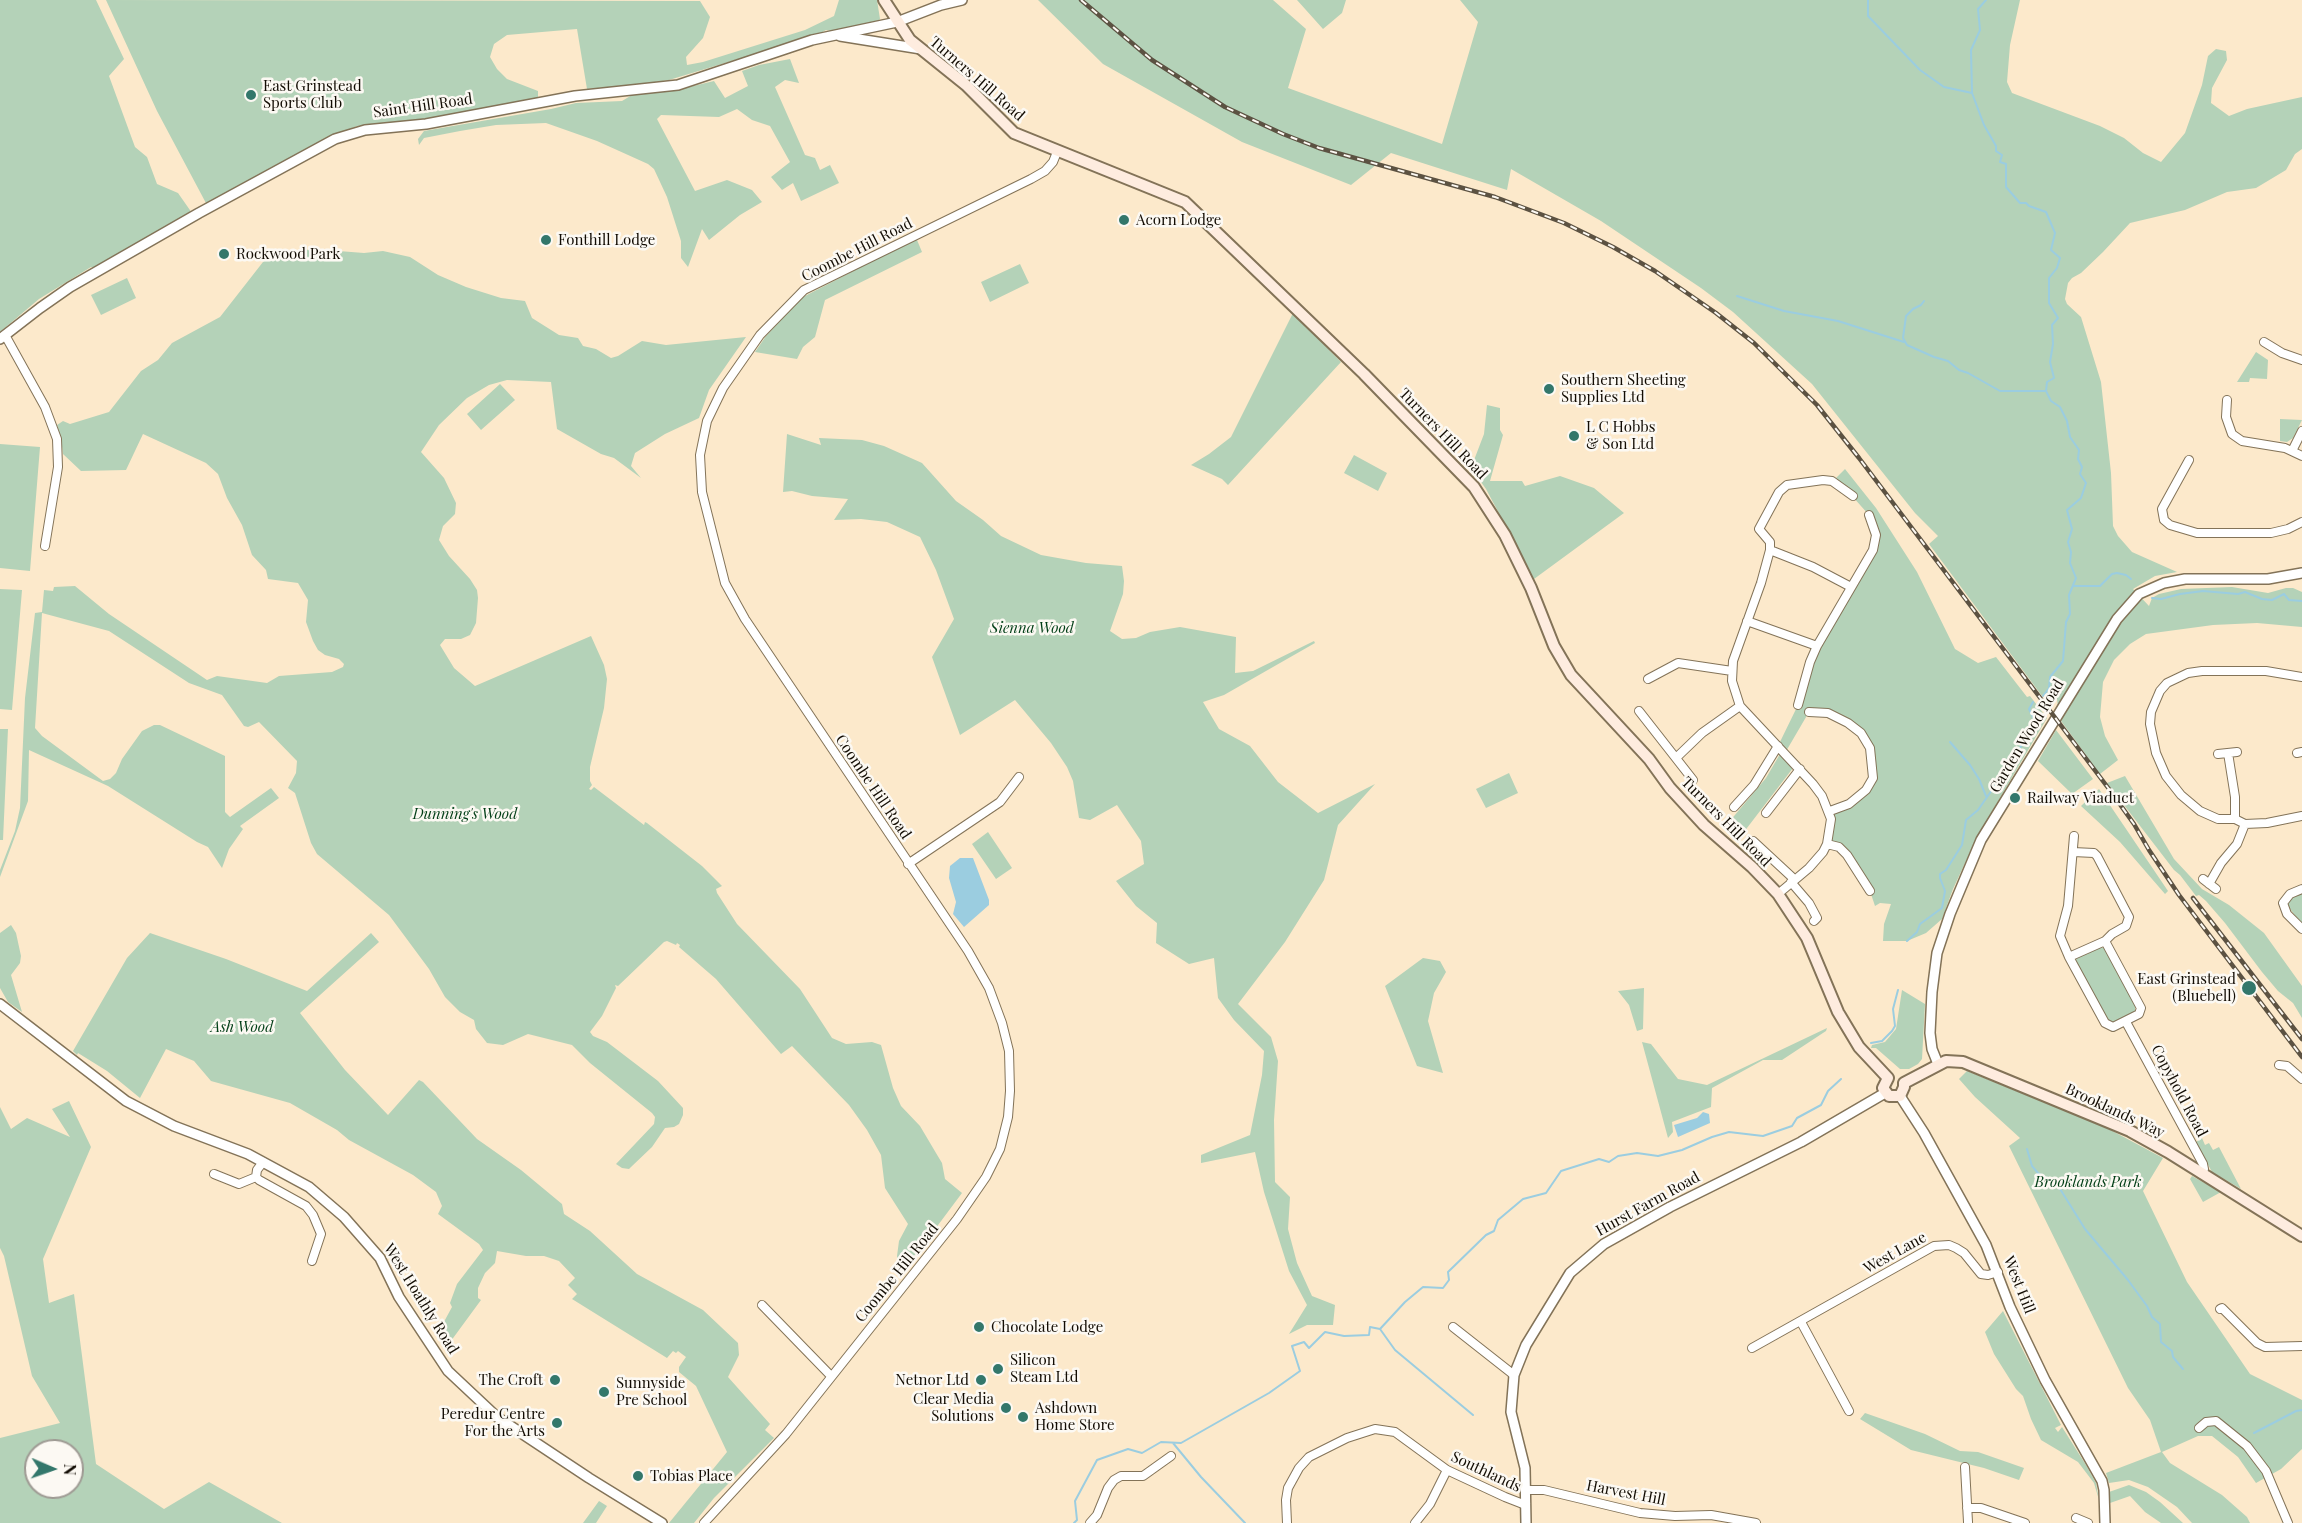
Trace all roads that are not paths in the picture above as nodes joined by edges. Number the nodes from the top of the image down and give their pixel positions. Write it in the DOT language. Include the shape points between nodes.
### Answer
graph roads {
  1 [pos="884,0"];
  2 [pos="962,0"];
  3 [pos="897,22"];
  4 [pos="835,35"];
  5 [pos="921,49"];
  6 [pos="1057,152"];
  7 [pos="2,337"];
  8 [pos="2264,342"];
  9 [pos="2302,360"];
  10 [pos="2227,400"];
  11 [pos="2302,431"];
  12 [pos="2292,451"];
  13 [pos="2302,456"];
  14 [pos="2189,460"];
  15 [pos="2183,471"];
  16 [pos="2191,476"];
  17 [pos="1853,496"];
  18 [pos="1869,514"];
  19 [pos="2302,522"];
  20 [pos="45,546"];
  21 [pos="1770,550"];
  22 [pos="2302,573"];
  23 [pos="1851,587"];
  24 [pos="1747,621"];
  25 [pos="1817,646"];
  26 [pos="1732,671"];
  27 [pos="2302,677"];
  28 [pos="1648,680"];
  29 [pos="1815,703"];
  30 [pos="1798,705"];
  31 [pos="1740,706"];
  32 [pos="1639,711"];
  33 [pos="1820,711"];
  34 [pos="1809,712"];
  35 [pos="1778,746"];
  36 [pos="2237,752"];
  37 [pos="2228,753"];
  38 [pos="2218,754"];
  39 [pos="1677,757"];
  40 [pos="1800,770"];
  41 [pos="1019,777"];
  42 [pos="1693,780"];
  43 [pos="1734,807"];
  44 [pos="1830,811"];
  45 [pos="1767,813"];
  46 [pos="2302,816"];
  47 [pos="2235,819"];
  48 [pos="2245,824"];
  49 [pos="2074,836"];
  50 [pos="1753,841"];
  51 [pos="1827,844"];
  52 [pos="2073,852"];
  53 [pos="908,864"];
  54 [pos="1793,881"];
  55 [pos="2209,884"];
  56 [pos="2302,889"];
  57 [pos="1870,891"];
  58 [pos="1778,894"];
  59 [pos="1814,921"];
  60 [pos="2302,929"];
  61 [pos="2105,941"];
  62 [pos="2069,957"];
  63 [pos="1,1006"];
  64 [pos="2126,1022"];
  65 [pos="1938,1064"];
  66 [pos="2279,1065"];
  67 [pos="1888,1078"];
  68 [pos="2302,1079"];
  69 [pos="1904,1083"];
  70 [pos="1885,1093"];
  71 [pos="1900,1096"];
  72 [pos="262,1162"];
  73 [pos="214,1174"];
  74 [pos="2202,1174"];
  75 [pos="256,1177"];
  76 [pos="2302,1236"];
  77 [pos="312,1261"];
  78 [pos="1998,1272"];
  79 [pos="762,1305"];
  80 [pos="2220,1309"];
  81 [pos="1801,1322"];
  82 [pos="1453,1327"];
  83 [pos="2302,1346"];
  84 [pos="1752,1348"];
  85 [pos="1514,1375"];
  86 [pos="831,1376"];
  87 [pos="1849,1411"];
  88 [pos="2199,1428"];
  89 [pos="1171,1456"];
  90 [pos="1965,1467"];
  91 [pos="1447,1470"];
  92 [pos="1527,1490"];
  93 [pos="1527,1503"];
  94 [pos="1967,1508"];
  95 [pos="1640,1513"];
  96 [pos="2076,1518"];
  97 [pos="1968,1522"];
  98 [pos="662,1523"];
  99 [pos="704,1523"];
  100 [pos="1090,1523"];
  101 [pos="1287,1523"];
  102 [pos="1415,1523"];
  103 [pos="1526,1523"];
  104 [pos="1639,1523"];
  105 [pos="1756,1523"];
  106 [pos="2025,1523"];
  107 [pos="2088,1523"];
  108 [pos="2105,1523"];
  109 [pos="2288,1523"];
  1 -- 3 [label="main road, Turners Hill Road"];
  2 -- 3 [label="street, Saint Hill Road"];
  3 -- 4 [label="street, Saint Hill Road"];
  3 -- 5 [label="main road, Turners Hill Road"];
  4 -- 5 [label="street"];
  4 -- 7 [label="street, Saint Hill Road" via="678,85 566,98 426,124 365,130 335,139 70,287"];
  5 -- 6 [label="main road, Turners Hill Road" via="966,85 1014,133"];
  6 -- 53 [label="street, Coombe Hill Road" via="1045,171 1031,179 804,290 760,335 723,388 707,421 700,455 702,492 725,583 734,603"];
  6 -- 58 [label="main road, Turners Hill Road" via="1185,202 1416,427 1474,487 1505,536 1571,675 1704,825"];
  7 -- 20 [label="street" via="45,406 57,439 58,467"];
  8 -- 9 [label="street"];
  10 -- 12 [label="street" via="2226,417 2232,434 2242,441"];
  11 -- 12 [label="street"];
  12 -- 13 [label="street"];
  14 -- 15 [label="street"];
  15 -- 16 [label="street"];
  15 -- 19 [label="street" via="2162,509 2164,520 2170,525 2197,533 2271,533"];
  17 -- 21 [label="street" via="1832,481 1787,485 1759,529 1770,542"];
  18 -- 23 [label="street" via="1876,536 1873,550"];
  21 -- 23 [label="street"];
  21 -- 24 [label="street"];
  22 -- 65 [label="street, Garden Wood Road" via="2268,579 2184,579 2164,583 2139,594 2117,619 1982,840 1950,914 1937,953 1932,992 1930,1033"];
  23 -- 25 [label="street"];
  24 -- 25 [label="street"];
  24 -- 26 [label="street"];
  25 -- 30 [label="street"];
  26 -- 28 [label="street" via="1678,663"];
  26 -- 31 [label="street"];
  27 -- 47 [label="street" via="2266,671 2188,673 2167,683 2155,701 2151,712 2152,736 2172,785 2200,811 2218,819"];
  29 -- 33 [label="street"];
  31 -- 35 [label="street"];
  31 -- 39 [label="street"];
  32 -- 39 [label="street"];
  33 -- 34 [label="street"];
  33 -- 44 [label="street" via="1861,733 1873,760 1873,778 1866,790 1849,804"];
  35 -- 40 [label="street"];
  35 -- 43 [label="street"];
  36 -- 37 [label="street"];
  37 -- 38 [label="street"];
  37 -- 47 [label="street"];
  39 -- 42 [label="street"];
  40 -- 44 [label="street"];
  40 -- 45 [label="street"];
  41 -- 53 [label="street" via="1000,802"];
  44 -- 51 [label="street"];
  46 -- 48 [label="street"];
  47 -- 48 [label="street"];
  48 -- 55 [label="street" via="2237,844"];
  49 -- 52 [label="street"];
  50 -- 54 [label="street"];
  51 -- 54 [label="street"];
  51 -- 57 [label="street" via="1847,855"];
  52 -- 61 [label="street" via="2097,856 2129,917 2126,926"];
  52 -- 62 [label="street" via="2068,906 2060,936"];
  53 -- 86 [label="street, Coombe Hill Road" via="989,988 1009,1051 1008,1117 1000,1149 986,1177"];
  54 -- 58 [label="street"];
  54 -- 59 [label="street" via="1817,918"];
  56 -- 60 [label="street" via="2290,894 2283,903 2287,914"];
  58 -- 67 [label="main road, Turners Hill Road" via="1807,938 1838,1012 1863,1053"];
  61 -- 62 [label="street"];
  61 -- 64 [label="street" via="2141,1008 2139,1014"];
  62 -- 64 [label="street" via="2105,1023 2113,1027"];
  63 -- 72 [label="street, West Hoathly Road" via="126,1101 174,1126"];
  64 -- 74 [label="street, Copyhold Road" via="2203,1164"];
  65 -- 69 [label="main road, Brooklands Way"];
  65 -- 74 [label="main road, Brooklands Way" via="1963,1062 2098,1117"];
  66 -- 68 [label="street" via="2287,1066"];
  67 -- 69 [label="main road" via="1894,1076"];
  67 -- 70 [label="main road"];
  69 -- 71 [label="main road"];
  70 -- 71 [label="main road"];
  70 -- 85 [label="street, Hurst Farm Road" via="1801,1142 1670,1207 1588,1256 1570,1273 1541,1318"];
  71 -- 78 [label="street, West Hill" via="1939,1159"];
  72 -- 75 [label="street"];
  72 -- 98 [label="street, West Hoathly Road" via="309,1187 344,1217 380,1258 399,1297 448,1371 496,1417"];
  73 -- 75 [label="street" via="238,1184"];
  74 -- 76 [label="main road, Brooklands Way"];
  75 -- 77 [label="street" via="306,1206 313,1215 321,1234"];
  78 -- 81 [label="street, West Lane" via="1981,1274 1956,1248 1934,1246"];
  78 -- 108 [label="street, West Hill" via="2010,1307 2067,1422 2098,1474 2104,1490"];
  79 -- 86 [label="street"];
  80 -- 83 [label="street" via="2265,1347"];
  81 -- 84 [label="street, West Lane"];
  81 -- 87 [label="street"];
  82 -- 85 [label="street"];
  85 -- 92 [label="street, Hurst Farm Road" via="1511,1412"];
  86 -- 99 [label="street, Coombe Hill Road" via="786,1434"];
  88 -- 109 [label="street" via="2216,1421 2247,1446 2266,1471"];
  89 -- 100 [label="street" via="1143,1476 1121,1476 1114,1480"];
  90 -- 94 [label="street"];
  91 -- 93 [label="street, Southlands"];
  91 -- 101 [label="street, Southlands" via="1395,1432 1365,1431 1308,1457 1288,1488"];
  91 -- 102 [label="street" via="1430,1504"];
  92 -- 93 [label="street, Hurst Farm Road"];
  92 -- 95 [label="street, Harvest Hill" via="1544,1490"];
  93 -- 103 [label="street, Hurst Farm Road"];
  94 -- 97 [label="street"];
  94 -- 106 [label="street" via="1981,1508"];
  95 -- 104 [label="street"];
  95 -- 105 [label="street, Harvest Hill" via="1711,1515"];
  96 -- 107 [label="street"];
}
